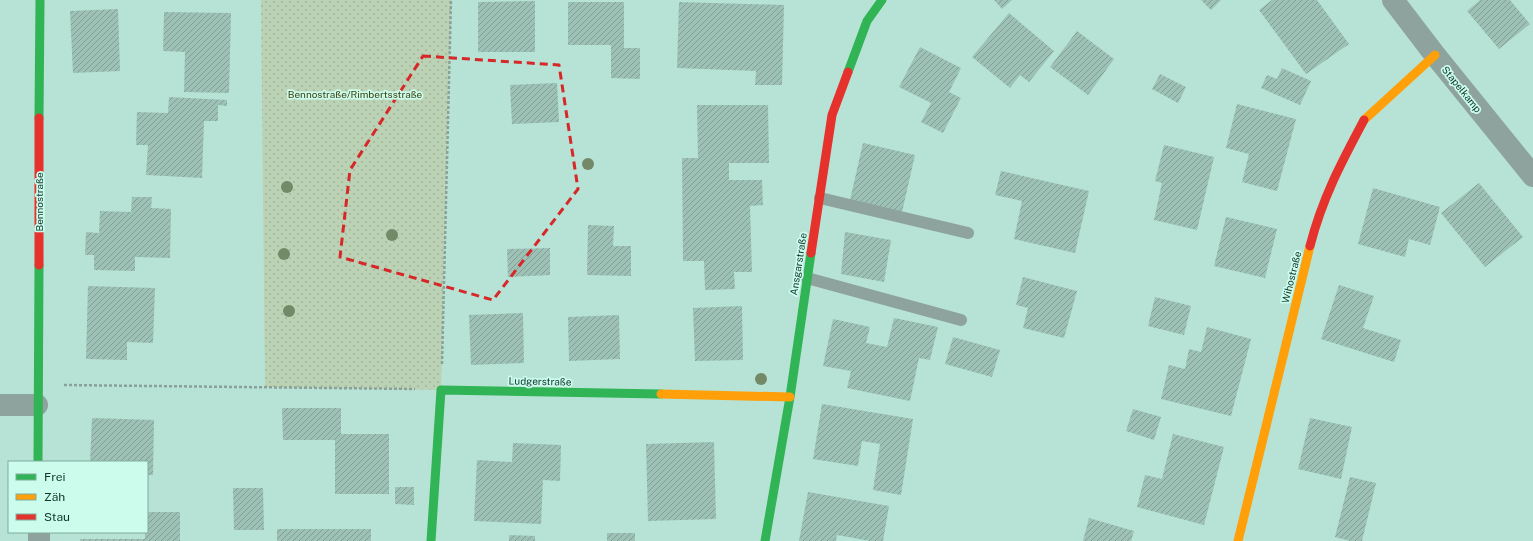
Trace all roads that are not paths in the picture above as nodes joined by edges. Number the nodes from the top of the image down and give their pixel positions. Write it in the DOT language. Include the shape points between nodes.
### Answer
graph roads {
  1 [pos="40,0"];
  2 [pos="882,0"];
  3 [pos="1393,0"];
  4 [pos="1435,56"];
  5 [pos="1533,176"];
  6 [pos="820,198"];
  7 [pos="968,233"];
  8 [pos="807,278"];
  9 [pos="961,320"];
  10 [pos="37,394"];
  11 [pos="790,397"];
  12 [pos="0,404"];
  13 [pos="38,461"];
  14 [pos="431,541"];
  15 [pos="765,541"];
  16 [pos="1238,541"];
  1 -- 10 [label="street, Bennostraße"];
  2 -- 6 [label="street, Ansgarstraße" via="867,21 832,115"];
  3 -- 4 [label="street, Stapelkamp"];
  4 -- 5 [label="street, Stapelkamp"];
  4 -- 16 [label="street, Wihostraße" via="1366,117 1341,162 1318,214"];
  6 -- 7 [label="lane"];
  6 -- 8 [label="street, Ansgarstraße"];
  8 -- 9 [label="lane"];
  8 -- 11 [label="street, Ansgarstraße"];
  10 -- 12 [label="street"];
  10 -- 13 [label="street, Bennostraße"];
  11 -- 14 [label="street, Ludgerstraße" via="441,390"];
  11 -- 15 [label="street, Ansgarstraße"];
}
